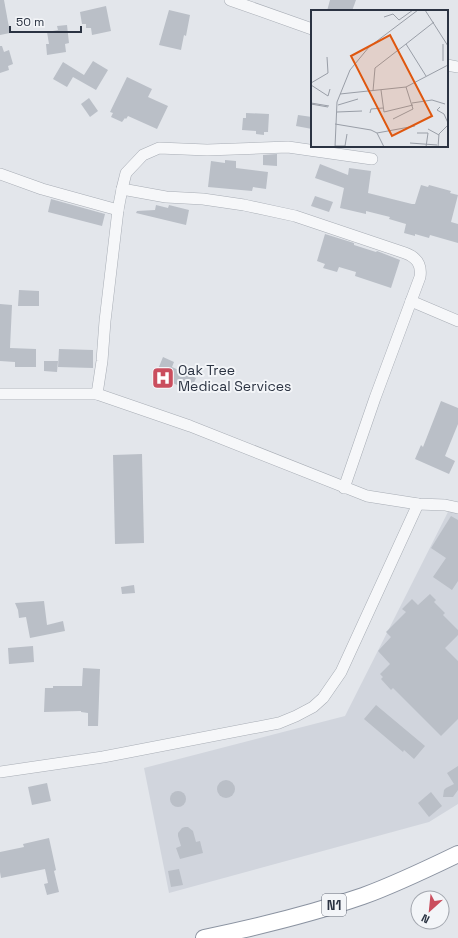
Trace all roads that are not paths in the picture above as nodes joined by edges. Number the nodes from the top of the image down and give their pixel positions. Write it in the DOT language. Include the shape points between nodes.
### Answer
graph roads {
  1 [pos="230,0"];
  2 [pos="311,28"];
  3 [pos="448,65"];
  4 [pos="458,67"];
  5 [pos="372,159"];
  6 [pos="0,174"];
  7 [pos="122,189"];
  8 [pos="118,210"];
  9 [pos="410,301"];
  10 [pos="458,321"];
  11 [pos="0,394"];
  12 [pos="97,394"];
  13 [pos="344,488"];
  14 [pos="418,504"];
  15 [pos="458,508"];
  16 [pos="0,772"];
  17 [pos="458,854"];
  18 [pos="204,938"];
  1 -- 2 [label="street"];
  3 -- 4 [label="street"];
  5 -- 7 [label="street" via="288,147 207,150 159,148 143,155 126,173"];
  6 -- 8 [label="street" via="42,189"];
  7 -- 8 [label="street"];
  7 -- 9 [label="street" via="166,197 244,205 288,215 414,256 421,270"];
  8 -- 12 [label="street"];
  9 -- 10 [label="street"];
  9 -- 13 [label="street"];
  11 -- 12 [label="street"];
  12 -- 13 [label="street" via="190,426"];
  13 -- 14 [label="street" via="367,496"];
  14 -- 15 [label="street"];
  14 -- 16 [label="street" via="342,672 323,698 312,707 278,723 103,757"];
  17 -- 18 [label="highway, N1" via="363,896 252,928"];
}
